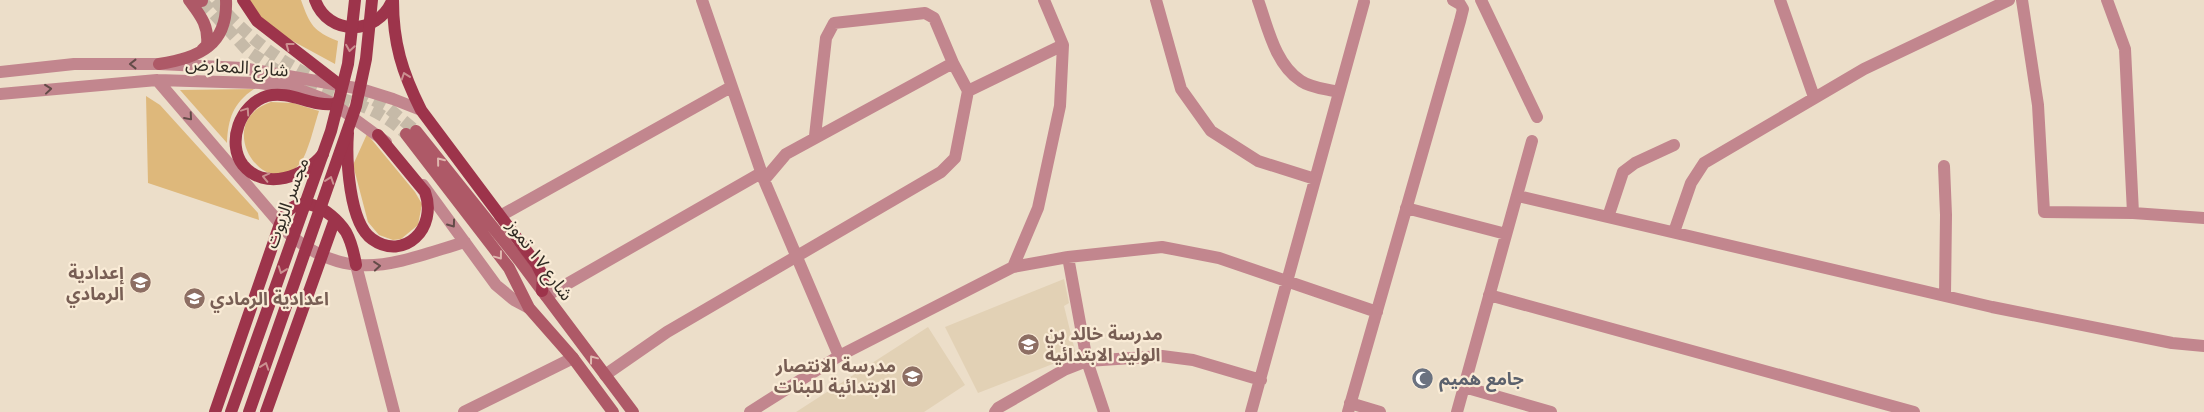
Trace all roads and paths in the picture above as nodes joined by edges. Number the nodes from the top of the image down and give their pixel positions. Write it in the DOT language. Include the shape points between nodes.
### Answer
graph roads {
  1 [pos="197,0"];
  2 [pos="226,0"];
  3 [pos="243,0"];
  4 [pos="316,0"];
  5 [pos="355,0"];
  6 [pos="372,0"];
  7 [pos="392,0"];
  8 [pos="702,0"];
  9 [pos="1044,0"];
  10 [pos="1156,0"];
  11 [pos="1258,0"];
  12 [pos="1455,0"];
  13 [pos="1481,0"];
  14 [pos="1780,0"];
  15 [pos="2009,0"];
  16 [pos="2022,0"];
  17 [pos="2107,0"];
  18 [pos="1367,1"];
  19 [pos="1063,45"];
  20 [pos="196,55"];
  21 [pos="953,63"];
  22 [pos="74,64"];
  23 [pos="159,64"];
  24 [pos="0,72"];
  25 [pos="157,80"];
  26 [pos="70,86"];
  27 [pos="341,86"];
  28 [pos="731,87"];
  29 [pos="968,91"];
  30 [pos="1338,92"];
  31 [pos="0,94"];
  32 [pos="1814,97"];
  33 [pos="334,104"];
  34 [pos="421,110"];
  35 [pos="1537,117"];
  36 [pos="349,127"];
  37 [pos="378,136"];
  38 [pos="815,136"];
  39 [pos="1532,141"];
  40 [pos="1674,145"];
  41 [pos="323,154"];
  42 [pos="1944,166"];
  43 [pos="762,176"];
  44 [pos="1315,178"];
  45 [pos="1518,196"];
  46 [pos="1406,208"];
  47 [pos="2133,213"];
  48 [pos="500,216"];
  49 [pos="1608,217"];
  50 [pos="2204,218"];
  51 [pos="335,219"];
  52 [pos="280,224"];
  53 [pos="1674,232"];
  54 [pos="1506,234"];
  55 [pos="465,242"];
  56 [pos="322,255"];
  57 [pos="1068,256"];
  58 [pos="796,258"];
  59 [pos="356,266"];
  60 [pos="1013,267"];
  61 [pos="1287,282"];
  62 [pos="544,294"];
  63 [pos="1489,295"];
  64 [pos="1945,296"];
  65 [pos="529,308"];
  66 [pos="1376,312"];
  67 [pos="2204,346"];
  68 [pos="838,356"];
  69 [pos="573,358"];
  70 [pos="1087,361"];
  71 [pos="605,375"];
  72 [pos="1261,380"];
  73 [pos="1464,387"];
  74 [pos="621,397"];
  75 [pos="610,408"];
  76 [pos="1349,408"];
  77 [pos="216,412"];
  78 [pos="231,412"];
  79 [pos="249,412"];
  80 [pos="266,412"];
  81 [pos="394,412"];
  82 [pos="464,412"];
  83 [pos="633,412"];
  84 [pos="750,412"];
  85 [pos="995,412"];
  86 [pos="1104,412"];
  87 [pos="1252,412"];
  88 [pos="1380,412"];
  89 [pos="1457,412"];
  90 [pos="1551,412"];
  91 [pos="1914,412"];
  1 -- 20 [label="main road" via="208,33 207,45"];
  2 -- 20 [label="main road" via="225,20 220,32 211,45"];
  27 -- 3 [label="main road, one-way" via="257,21"];
  4 -- 7 [label="main road" via="330,20 352,28 374,23"];
  5 -- 41 [label="main road, مجسر الزيوت, one-way, bridge" via="346,72"];
  6 -- 36 [label="main road, مجسر الزيوت, bridge" via="366,59"];
  34 -- 7 [label="main road, one-way" via="397,51"];
  8 -- 28 [label="street"];
  9 -- 19 [label="street"];
  10 -- 44 [label="street" via="1181,89 1211,131 1258,161"];
  11 -- 30 [label="street" via="1274,46 1290,71 1302,82"];
  12 -- 46 [label="street" via="1463,10"];
  13 -- 35 [label="street"];
  14 -- 32 [label="street"];
  15 -- 32 [label="street" via="1864,68"];
  16 -- 47 [label="street" via="2038,105 2044,212"];
  17 -- 47 [label="street" via="2125,49"];
  18 -- 30 [label="street"];
  19 -- 29 [label="street"];
  19 -- 60 [label="street" via="1060,106 1038,208"];
  20 -- 23 [label="main road"];
  21 -- 29 [label="street"];
  21 -- 38 [label="street"];
  21 -- 38 [label="street" via="934,18 924,12 834,23 826,38"];
  23 -- 22 [label="street, شارع المعارض, one-way"];
  22 -- 24 [label="street, شارع المعارض"];
  22 -- 26 [label="street"];
  23 -- 27 [label="street, شارع المعارض" via="243,68"];
  25 -- 26 [label="street, شارع المعارض"];
  25 -- 33 [label="street, شارع المعارض" via="275,85 298,89"];
  25 -- 52 [label="street, one-way"];
  31 -- 26 [label="street, شارع المعارض, one-way"];
  27 -- 34 [label="street, شارع المعارض"];
  28 -- 43 [label="street"];
  28 -- 48 [label="street"];
  29 -- 58 [label="street" via="955,158 942,172"];
  30 -- 44 [label="street"];
  32 -- 53 [label="street" via="1704,164 1691,183"];
  33 -- 37 [label="street, شارع المعارض"];
  41 -- 33 [label="main road, one-way" via="310,168 293,177 266,178 249,170 238,157 236,135 246,108 252,102 269,96"];
  34 -- 48 [label="main road"];
  36 -- 37 [label="main road, bridge" via="349,181 358,216 371,239 391,247 410,241 419,234 426,224 429,202 425,192"];
  79 -- 36 [label="main road, مجسر الزيوت, one-way, bridge"];
  37 -- 55 [label="street, شارع المعارض, one-way" via="396,150"];
  38 -- 43 [label="street" via="786,154"];
  39 -- 45 [label="street"];
  40 -- 49 [label="street" via="1623,172"];
  41 -- 78 [label="main road, مجسر الزيوت, one-way, bridge"];
  42 -- 64 [label="street"];
  43 -- 58 [label="street"];
  43 -- 62 [label="street"];
  44 -- 61 [label="street"];
  45 -- 49 [label="street"];
  45 -- 54 [label="street"];
  46 -- 54 [label="street"];
  46 -- 66 [label="street"];
  47 -- 50 [label="street"];
  48 -- 62 [label="main road" via="537,265"];
  49 -- 53 [label="street"];
  51 -- 52 [label="main road" via="322,209 302,203 287,210"];
  51 -- 56 [label="main road"];
  51 -- 59 [label="main road" via="350,241"];
  52 -- 56 [label="street" via="298,242"];
  52 -- 77 [label="main road"];
  53 -- 64 [label="street"];
  54 -- 63 [label="street"];
  59 -- 55 [label="street, one-way" via="388,264"];
  55 -- 65 [label="street, شارع المعارض" via="496,285"];
  56 -- 59 [label="street"];
  56 -- 80 [label="main road"];
  57 -- 60 [label="street"];
  57 -- 61 [label="street" via="1162,247 1219,258"];
  57 -- 70 [label="street"];
  58 -- 68 [label="street"];
  58 -- 71 [label="street" via="667,332"];
  59 -- 81 [label="street"];
  60 -- 68 [label="street"];
  61 -- 66 [label="street"];
  61 -- 72 [label="street"];
  62 -- 65 [label="main road, شارع ١٧ تموز, one-way" via="411,133 509,268"];
  71 -- 62 [label="main road, شارع ١٧ تموز, one-way"];
  63 -- 73 [label="street"];
  63 -- 91 [label="street"];
  64 -- 67 [label="street" via="2172,343"];
  65 -- 69 [label="main road, شارع ١٧ تموز"];
  66 -- 76 [label="street"];
  68 -- 84 [label="street"];
  69 -- 75 [label="main road, شارع ١٧ تموز"];
  69 -- 82 [label="street"];
  70 -- 72 [label="street" via="1162,356 1193,360"];
  70 -- 85 [label="street" via="1064,370"];
  70 -- 86 [label="street"];
  71 -- 74 [label="main road, شارع ١٧ تموز"];
  72 -- 87 [label="street"];
  73 -- 89 [label="street"];
  73 -- 90 [label="street"];
  74 -- 75 [label="main road"];
  74 -- 83 [label="main road, شارع ١٧ تموز"];
  76 -- 88 [label="street"];
}
